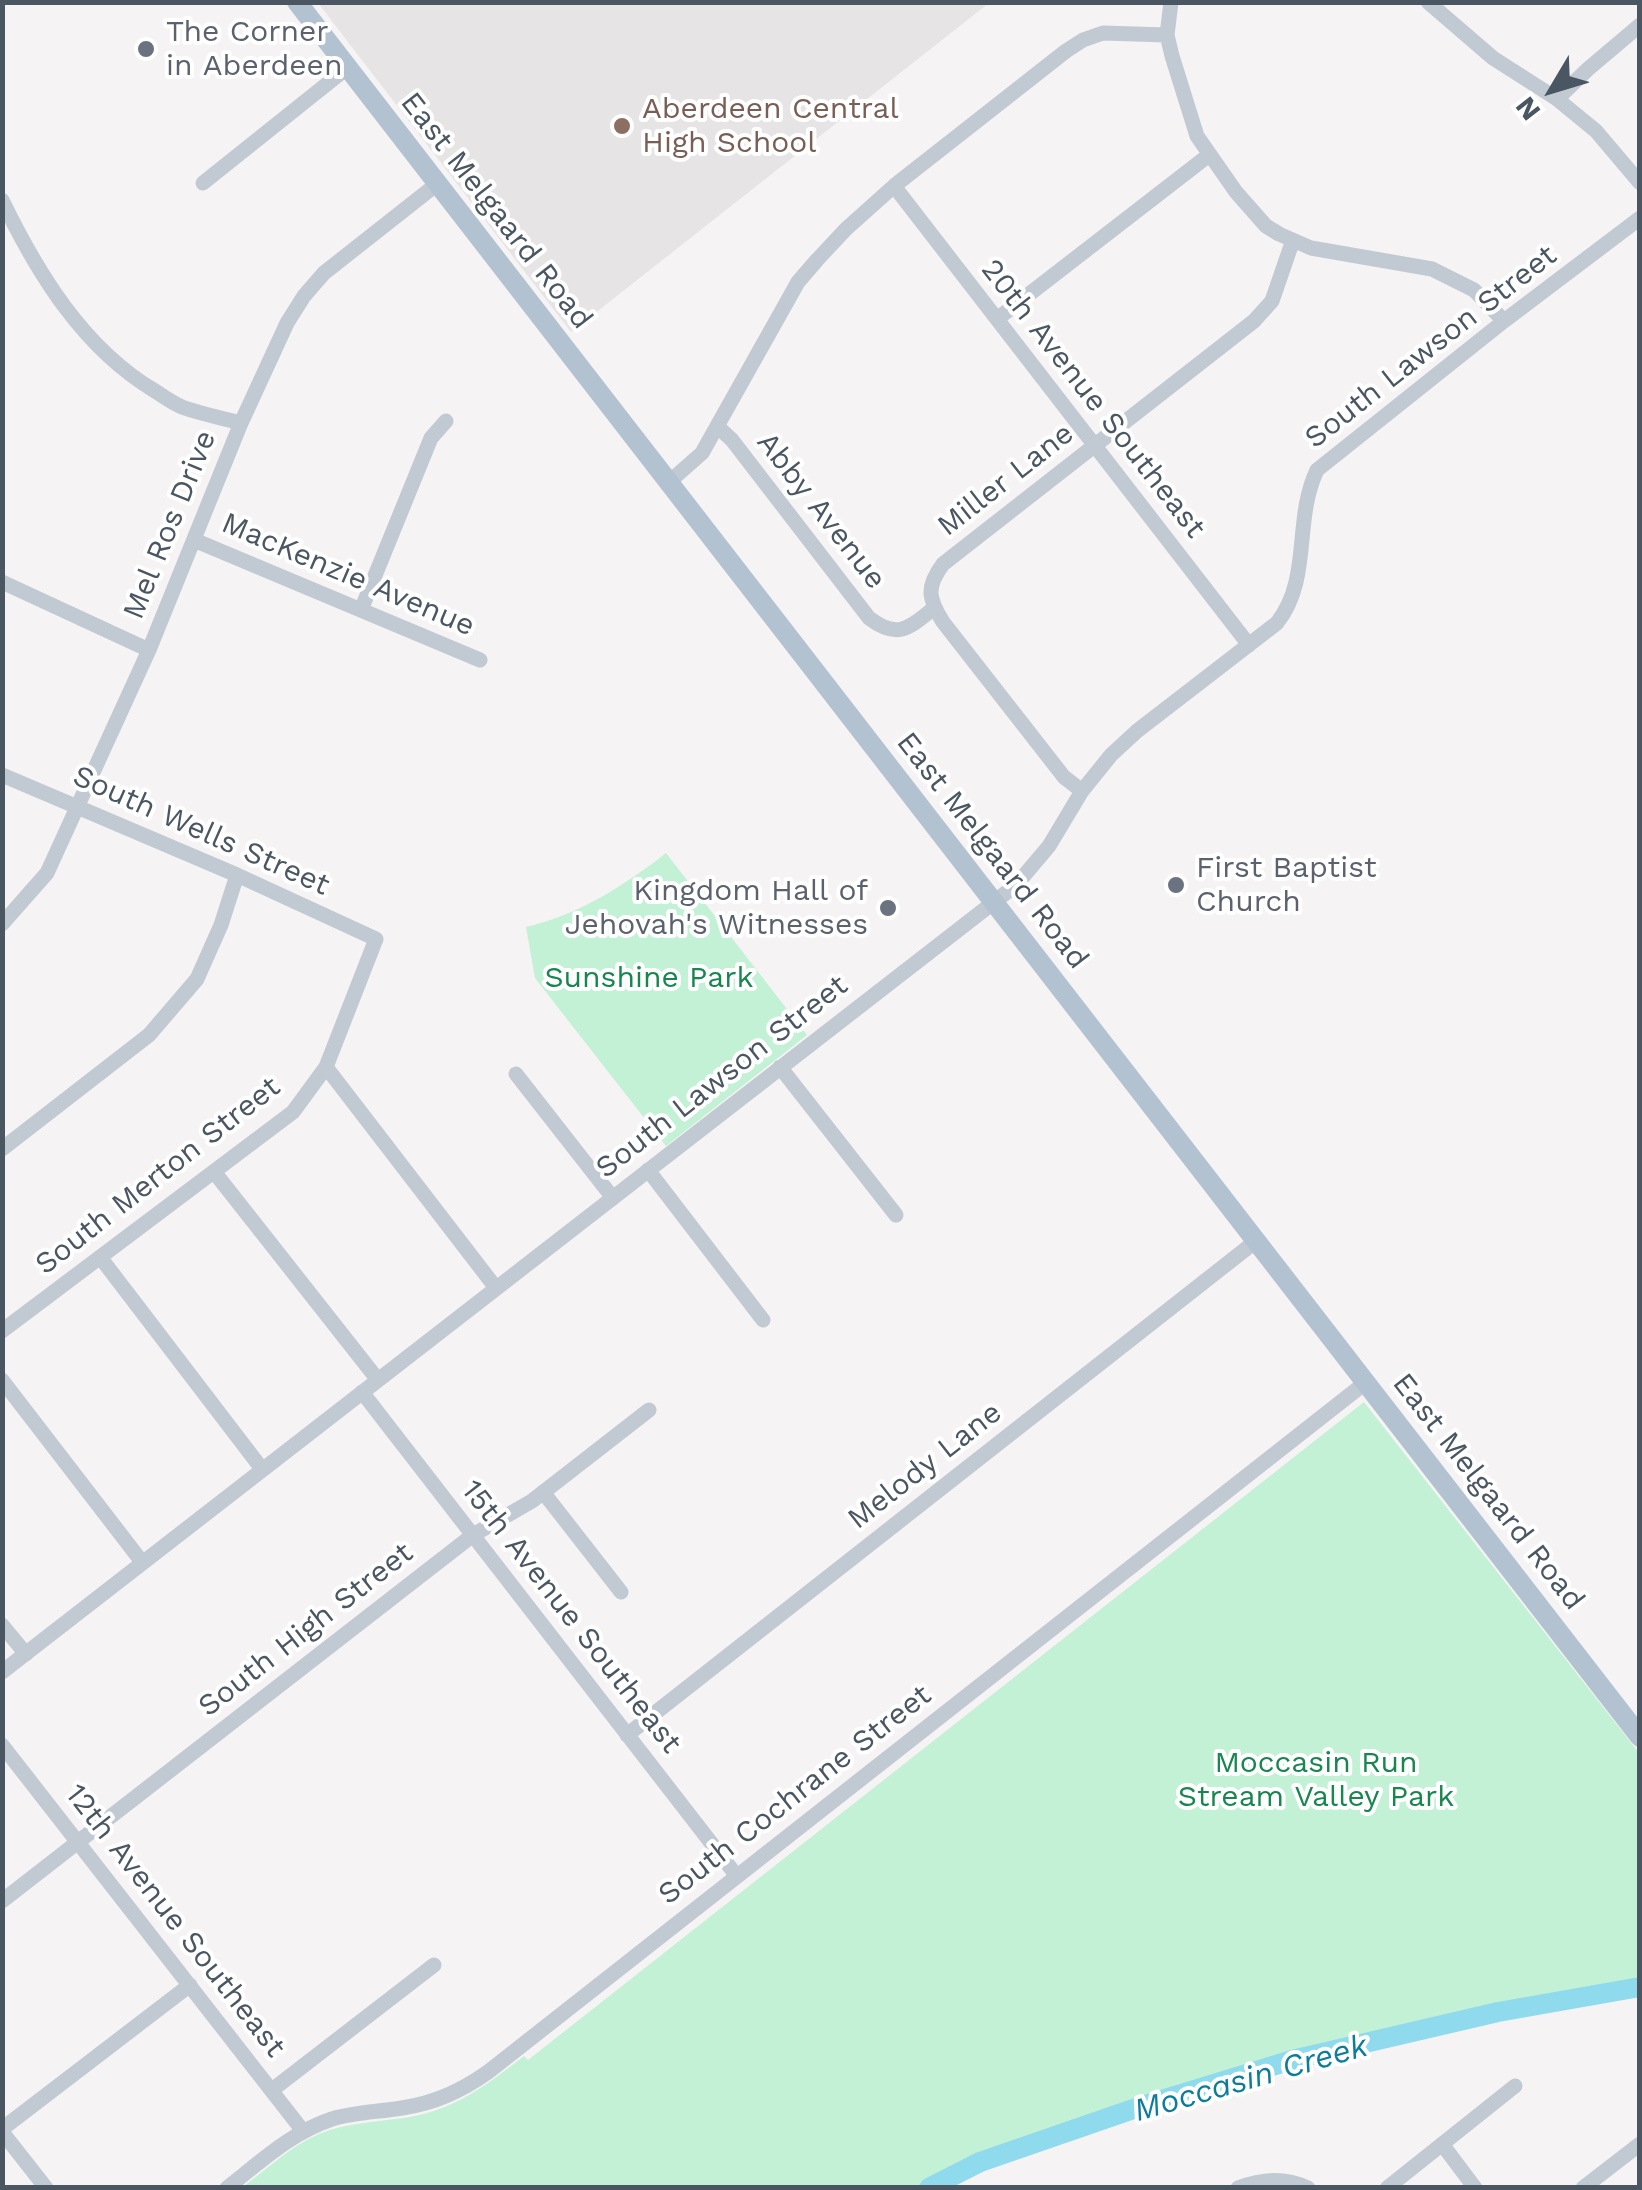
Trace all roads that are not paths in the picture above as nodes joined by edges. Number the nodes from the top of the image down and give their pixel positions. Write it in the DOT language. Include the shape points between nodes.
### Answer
graph roads {
  1 [pos="296,2"];
  2 [pos="1172,2"];
  3 [pos="1430,3"];
  4 [pos="1640,25"];
  5 [pos="1167,35"];
  6 [pos="347,68"];
  7 [pos="1558,100"];
  8 [pos="1209,155"];
  9 [pos="203,182"];
  10 [pos="1640,183"];
  11 [pos="437,184"];
  12 [pos="894,186"];
  13 [pos="2,200"];
  14 [pos="1640,218"];
  15 [pos="1293,240"];
  16 [pos="997,320"];
  17 [pos="1504,321"];
  18 [pos="446,422"];
  19 [pos="241,423"];
  20 [pos="717,426"];
  21 [pos="1095,446"];
  22 [pos="668,483"];
  23 [pos="194,540"];
  24 [pos="2,582"];
  25 [pos="934,608"];
  26 [pos="361,610"];
  27 [pos="1249,645"];
  28 [pos="149,650"];
  29 [pos="480,660"];
  30 [pos="2,775"];
  31 [pos="1082,791"];
  32 [pos="78,806"];
  33 [pos="238,875"];
  34 [pos="993,902"];
  35 [pos="2,924"];
  36 [pos="376,939"];
  37 [pos="326,1067"];
  38 [pos="780,1067"];
  39 [pos="516,1074"];
  40 [pos="2,1150"];
  41 [pos="648,1170"];
  42 [pos="215,1172"];
  43 [pos="613,1198"];
  44 [pos="896,1215"];
  45 [pos="1256,1241"];
  46 [pos="100,1257"];
  47 [pos="496,1288"];
  48 [pos="764,1320"];
  49 [pos="2,1332"];
  50 [pos="2,1380"];
  51 [pos="378,1380"];
  52 [pos="1365,1383"];
  53 [pos="362,1392"];
  54 [pos="649,1410"];
  55 [pos="262,1469"];
  56 [pos="542,1492"];
  57 [pos="473,1536"];
  58 [pos="142,1562"];
  59 [pos="621,1592"];
  60 [pos="2,1625"];
  61 [pos="26,1654"];
  62 [pos="2,1672"];
  63 [pos="628,1734"];
  64 [pos="1640,1737"];
  65 [pos="2,1745"];
  66 [pos="78,1842"];
  67 [pos="736,1875"];
  68 [pos="2,1900"];
  69 [pos="434,1965"];
  70 [pos="190,1985"];
  71 [pos="1515,2086"];
  72 [pos="272,2090"];
  73 [pos="2,2130"];
  74 [pos="304,2131"];
  75 [pos="1442,2144"];
  76 [pos="1640,2144"];
  77 [pos="46,2188"];
  78 [pos="227,2188"];
  79 [pos="1238,2188"];
  80 [pos="1308,2188"];
  81 [pos="1387,2188"];
  82 [pos="1475,2188"];
  83 [pos="1583,2188"];
  1 -- 6 [label="main road, East Melgaard Road"];
  2 -- 5 [label="street"];
  3 -- 7 [label="street" via="1493,58"];
  4 -- 7 [label="street"];
  5 -- 8 [label="street" via="1187,108"];
  5 -- 12 [label="street" via="1083,40"];
  6 -- 9 [label="street"];
  6 -- 11 [label="main road, East Melgaard Road"];
  7 -- 10 [label="street" via="1596,131"];
  8 -- 15 [label="street" via="1266,226"];
  8 -- 16 [label="street"];
  11 -- 19 [label="street, Mel Ros Drive" via="304,296"];
  11 -- 22 [label="main road, East Melgaard Road"];
  12 -- 16 [label="street, 20th Avenue Southeast"];
  12 -- 20 [label="street" via="798,282"];
  13 -- 19 [label="street" via="26,250 98,346 178,406"];
  14 -- 17 [label="street, South Lawson Street"];
  15 -- 17 [label="street" via="1432,269 1474,290"];
  15 -- 21 [label="street, Miller Lane" via="1266,310"];
  16 -- 21 [label="street, 20th Avenue Southeast"];
  17 -- 27 [label="street, South Lawson Street" via="1317,470 1292,600 1277,623"];
  18 -- 26 [label="street" via="431,438"];
  19 -- 23 [label="street, Mel Ros Drive"];
  20 -- 22 [label="street" via="702,452"];
  20 -- 25 [label="street, Abby Avenue" via="868,618 896,632"];
  21 -- 25 [label="street, Miller Lane" via="943,564 933,579"];
  21 -- 27 [label="street, 20th Avenue Southeast"];
  22 -- 34 [label="main road, East Melgaard Road"];
  23 -- 26 [label="street, MacKenzie Avenue"];
  23 -- 28 [label="street, Mel Ros Drive"];
  24 -- 28 [label="street"];
  25 -- 31 [label="street" via="1064,778"];
  26 -- 29 [label="street, MacKenzie Avenue"];
  27 -- 31 [label="street, South Lawson Street" via="1137,731"];
  28 -- 32 [label="street, Mel Ros Drive"];
  30 -- 32 [label="street, South Wells Street"];
  31 -- 34 [label="street, South Lawson Street" via="1032,869"];
  32 -- 33 [label="street, South Wells Street"];
  32 -- 35 [label="street, Mel Ros Drive" via="47,873"];
  33 -- 36 [label="street, South Wells Street"];
  33 -- 40 [label="street" via="197,979 149,1035"];
  34 -- 38 [label="street, South Lawson Street"];
  34 -- 45 [label="main road, East Melgaard Road"];
  36 -- 37 [label="street, South Merton Street"];
  37 -- 42 [label="street, South Merton Street" via="294,1112"];
  37 -- 47 [label="street"];
  38 -- 41 [label="street, South Lawson Street"];
  38 -- 44 [label="street"];
  39 -- 43 [label="street"];
  41 -- 43 [label="street, South Lawson Street"];
  41 -- 48 [label="street"];
  42 -- 46 [label="street, South Merton Street"];
  42 -- 51 [label="street"];
  43 -- 47 [label="street, South Lawson Street"];
  45 -- 52 [label="main road, East Melgaard Road"];
  45 -- 63 [label="street, Melody Lane"];
  46 -- 49 [label="street, South Merton Street"];
  46 -- 55 [label="street"];
  47 -- 51 [label="street, South Lawson Street"];
  50 -- 58 [label="street"];
  51 -- 53 [label="street, South Lawson Street"];
  52 -- 64 [label="main road, East Melgaard Road"];
  52 -- 67 [label="street, South Cochrane Street"];
  53 -- 55 [label="street, South Lawson Street"];
  53 -- 57 [label="street, 15th Avenue Southeast"];
  54 -- 56 [label="street, South High Street"];
  55 -- 58 [label="street, South Lawson Street"];
  56 -- 57 [label="street, South High Street"];
  56 -- 59 [label="street"];
  57 -- 63 [label="street, 15th Avenue Southeast"];
  57 -- 66 [label="street, South High Street"];
  58 -- 61 [label="street, South Lawson Street"];
  60 -- 61 [label="street"];
  61 -- 62 [label="street, South Lawson Street"];
  63 -- 67 [label="street, 15th Avenue Southeast"];
  65 -- 66 [label="street, 12th Avenue Southeast"];
  66 -- 68 [label="street, South High Street"];
  66 -- 70 [label="street, 12th Avenue Southeast"];
  67 -- 74 [label="street, South Cochrane Street" via="464,2088"];
  69 -- 72 [label="street"];
  70 -- 72 [label="street, 12th Avenue Southeast"];
  70 -- 73 [label="street"];
  71 -- 75 [label="street"];
  72 -- 74 [label="street, 12th Avenue Southeast"];
  73 -- 77 [label="street"];
  74 -- 78 [label="street, South Cochrane Street"];
  75 -- 81 [label="street"];
  75 -- 82 [label="street"];
  76 -- 83 [label="street"];
  79 -- 80 [label="street" via="1275,2179"];
}
